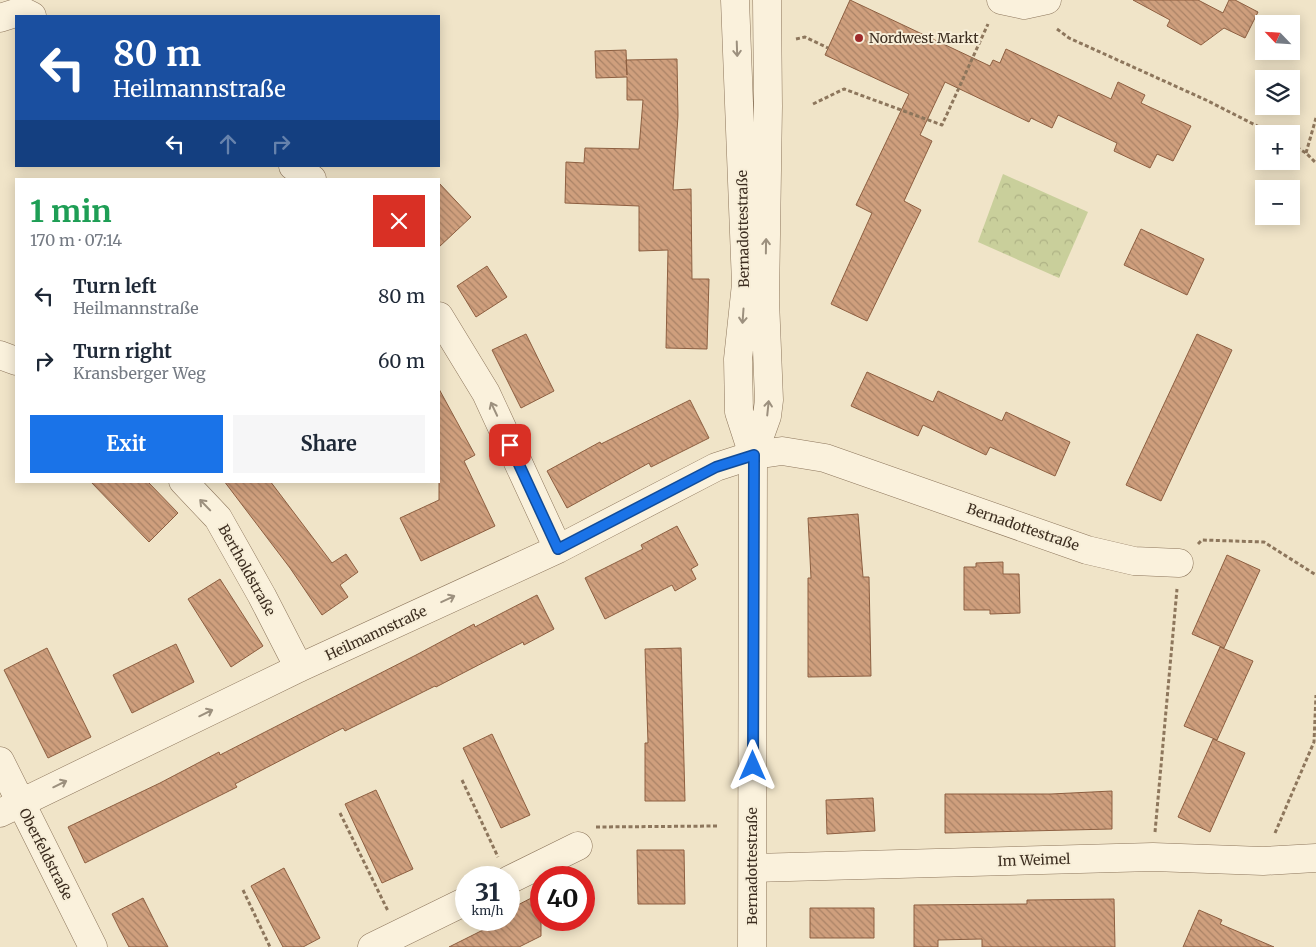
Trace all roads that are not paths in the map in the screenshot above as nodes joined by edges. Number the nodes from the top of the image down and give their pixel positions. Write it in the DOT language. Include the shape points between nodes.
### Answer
graph roads {
  1 [pos="735,0"];
  2 [pos="767,0"];
  3 [pos="1047,0"];
  4 [pos="995,11"];
  5 [pos="30,15"];
  6 [pos="0,18"];
  7 [pos="295,167"];
  8 [pos="311,178"];
  9 [pos="440,318"];
  10 [pos="0,355"];
  11 [pos="15,361"];
  12 [pos="754,455"];
  13 [pos="185,483"];
  14 [pos="558,549"];
  15 [pos="1178,576"];
  16 [pos="299,668"];
  17 [pos="0,761"];
  18 [pos="10,808"];
  19 [pos="578,846"];
  20 [pos="1316,858"];
  21 [pos="516,866"];
  22 [pos="753,868"];
  23 [pos="455,906"];
  24 [pos="94,947"];
  25 [pos="372,947"];
  26 [pos="752,947"];
  1 -- 12 [label="street, Bernadottestraße, one-way" via="746,284 738,358 739,412"];
  12 -- 2 [label="street, Bernadottestraße, one-way" via="769,400 766,309"];
  3 -- 4 [label="street"];
  5 -- 6 [label="street" via="22,11"];
  7 -- 8 [label="street"];
  14 -- 9 [label="street, one-way" via="486,393"];
  10 -- 11 [label="street"];
  12 -- 14 [label="street, Heilmannstraße" via="716,467"];
  12 -- 15 [label="street, Bernadottestraße" via="782,450 825,458 1087,550"];
  12 -- 22 [label="street, Bernadottestraße"];
  16 -- 13 [label="street, Bertholdstraße, one-way" via="218,518"];
  16 -- 14 [label="street, Heilmannstraße, one-way"];
  18 -- 16 [label="street, Heilmannstraße, one-way"];
  17 -- 18 [label="street, Oberfeldstraße"];
  18 -- 24 [label="street, Oberfeldstraße"];
  19 -- 21 [label="street"];
  20 -- 22 [label="street, Im Weimel" via="1263,861 1153,857"];
  22 -- 26 [label="street, Bernadottestraße"];
  23 -- 25 [label="street"];
}
